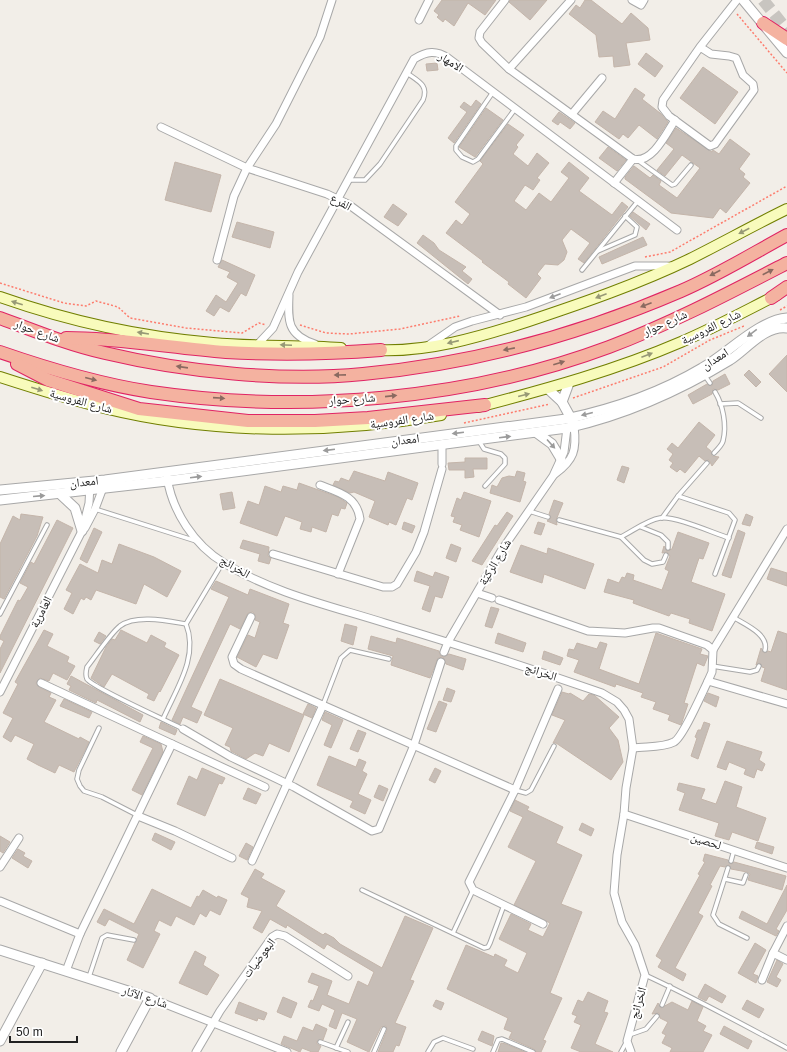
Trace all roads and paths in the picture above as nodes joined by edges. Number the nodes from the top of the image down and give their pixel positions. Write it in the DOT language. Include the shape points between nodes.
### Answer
graph roads {
  1 [pos="332,0"];
  2 [pos="429,0"];
  3 [pos="506,0"];
  4 [pos="571,0"];
  5 [pos="632,0"];
  6 [pos="644,0"];
  7 [pos="737,0"];
  8 [pos="743,0"];
  9 [pos="730,8"];
  10 [pos="419,20"];
  11 [pos="763,23"];
  12 [pos="787,39"];
  13 [pos="700,47"];
  14 [pos="787,53"];
  15 [pos="510,69"];
  16 [pos="407,73"];
  17 [pos="787,73"];
  18 [pos="602,78"];
  19 [pos="493,92"];
  20 [pos="515,108"];
  21 [pos="572,114"];
  22 [pos="675,120"];
  23 [pos="161,127"];
  24 [pos="636,159"];
  25 [pos="691,165"];
  26 [pos="247,168"];
  27 [pos="349,180"];
  28 [pos="614,183"];
  29 [pos="787,186"];
  30 [pos="337,198"];
  31 [pos="638,201"];
  32 [pos="785,210"];
  33 [pos="625,216"];
  34 [pos="677,230"];
  35 [pos="787,235"];
  36 [pos="597,252"];
  37 [pos="640,258"];
  38 [pos="217,260"];
  39 [pos="787,263"];
  40 [pos="673,266"];
  41 [pos="582,270"];
  42 [pos="0,283"];
  43 [pos="787,287"];
  44 [pos="289,291"];
  45 [pos="787,291"];
  46 [pos="0,297"];
  47 [pos="772,298"];
  48 [pos="696,309"];
  49 [pos="500,315"];
  50 [pos="461,316"];
  51 [pos="0,318"];
  52 [pos="787,318"];
  53 [pos="273,328"];
  54 [pos="291,328"];
  55 [pos="787,328"];
  56 [pos="53,338"];
  57 [pos="258,344"];
  58 [pos="428,346"];
  59 [pos="324,347"];
  60 [pos="381,350"];
  61 [pos="0,352"];
  62 [pos="0,355"];
  63 [pos="0,377"];
  64 [pos="569,383"];
  65 [pos="548,389"];
  66 [pos="715,392"];
  67 [pos="562,402"];
  68 [pos="720,404"];
  69 [pos="485,405"];
  70 [pos="761,418"];
  71 [pos="569,421"];
  72 [pos="536,433"];
  73 [pos="479,440"];
  74 [pos="442,445"];
  75 [pos="714,454"];
  76 [pos="561,460"];
  77 [pos="707,463"];
  78 [pos="167,476"];
  79 [pos="553,476"];
  80 [pos="104,483"];
  81 [pos="90,485"];
  82 [pos="320,485"];
  83 [pos="485,486"];
  84 [pos="0,490"];
  85 [pos="60,494"];
  86 [pos="678,496"];
  87 [pos="0,500"];
  88 [pos="95,509"];
  89 [pos="528,510"];
  90 [pos="548,517"];
  91 [pos="662,518"];
  92 [pos="559,520"];
  93 [pos="47,525"];
  94 [pos="641,527"];
  95 [pos="787,529"];
  96 [pos="82,531"];
  97 [pos="621,537"];
  98 [pos="729,538"];
  99 [pos="199,542"];
  100 [pos="668,548"];
  101 [pos="273,554"];
  102 [pos="666,555"];
  103 [pos="223,562"];
  104 [pos="338,574"];
  105 [pos="715,574"];
  106 [pos="477,592"];
  107 [pos="0,614"];
  108 [pos="250,617"];
  109 [pos="732,617"];
  110 [pos="186,624"];
  111 [pos="448,642"];
  112 [pos="713,650"];
  113 [pos="765,650"];
  114 [pos="444,652"];
  115 [pos="389,659"];
  116 [pos="441,662"];
  117 [pos="712,666"];
  118 [pos="759,666"];
  119 [pos="708,682"];
  120 [pos="40,683"];
  121 [pos="558,689"];
  122 [pos="0,692"];
  123 [pos="787,704"];
  124 [pos="323,705"];
  125 [pos="163,719"];
  126 [pos="100,728"];
  127 [pos="183,729"];
  128 [pos="172,744"];
  129 [pos="414,745"];
  130 [pos="554,746"];
  131 [pos="633,748"];
  132 [pos="287,784"];
  133 [pos="266,787"];
  134 [pos="515,790"];
  135 [pos="624,814"];
  136 [pos="138,816"];
  137 [pos="19,838"];
  138 [pos="734,850"];
  139 [pos="232,858"];
  140 [pos="252,860"];
  141 [pos="731,861"];
  142 [pos="0,867"];
  143 [pos="728,868"];
  144 [pos="787,868"];
  145 [pos="746,875"];
  146 [pos="725,879"];
  147 [pos="362,890"];
  148 [pos="473,890"];
  149 [pos="0,901"];
  150 [pos="504,905"];
  151 [pos="543,924"];
  152 [pos="787,926"];
  153 [pos="80,934"];
  154 [pos="453,934"];
  155 [pos="747,938"];
  156 [pos="134,940"];
  157 [pos="0,950"];
  158 [pos="773,953"];
  159 [pos="787,960"];
  160 [pos="42,963"];
  161 [pos="66,971"];
  162 [pos="645,975"];
  163 [pos="348,976"];
  164 [pos="89,978"];
  165 [pos="762,980"];
  166 [pos="670,986"];
  167 [pos="150,998"];
  168 [pos="662,1005"];
  169 [pos="657,1016"];
  170 [pos="348,1022"];
  171 [pos="213,1023"];
  172 [pos="384,1029"];
  173 [pos="628,1038"];
  174 [pos="0,1041"];
  175 [pos="320,1042"];
  176 [pos="336,1048"];
  177 [pos="473,1048"];
  178 [pos="787,1048"];
  179 [pos="121,1052"];
  180 [pos="196,1052"];
  181 [pos="287,1052"];
  182 [pos="348,1052"];
  183 [pos="374,1052"];
  184 [pos="428,1052"];
  185 [pos="493,1052"];
  186 [pos="534,1052"];
  187 [pos="621,1052"];
  188 [pos="631,1052"];
  1 -- 26 [label="street" via="320,37 276,124"];
  2 -- 10 [label="street"];
  3 -- 15 [label="street" via="484,26 480,38 482,44"];
  4 -- 15 [label="street"];
  5 -- 6 [label="street" via="641,4"];
  7 -- 9 [label="street"];
  8 -- 11 [label="street"];
  9 -- 13 [label="street"];
  9 -- 17 [label="path"];
  11 -- 12 [label="highway"];
  11 -- 14 [label="street"];
  13 -- 22 [label="street" via="663,100 662,107"];
  13 -- 22 [label="street" via="711,54 736,58 743,75 753,84 754,90 715,144 710,146"];
  15 -- 21 [label="street"];
  16 -- 19 [label="street, الامهار" via="414,59 428,52 439,52"];
  16 -- 27 [label="street, الامهار"];
  16 -- 27 [label="lane" via="426,89 426,95 419,108 366,180"];
  18 -- 21 [label="street"];
  19 -- 20 [label="street, الامهار"];
  19 -- 20 [label="lane" via="456,146 462,157 473,162 478,159"];
  20 -- 28 [label="street, الامهار"];
  21 -- 24 [label="street"];
  22 -- 24 [label="street" via="645,159"];
  23 -- 26 [label="street, الفرع"];
  24 -- 25 [label="lane" via="672,185"];
  24 -- 28 [label="street"];
  26 -- 30 [label="street, الفرع"];
  26 -- 38 [label="street" via="234,196"];
  27 -- 30 [label="street, الامهار"];
  28 -- 31 [label="street, الامهار"];
  29 -- 37 [label="path" via="670,252"];
  30 -- 44 [label="street, الامهار"];
  30 -- 49 [label="street, الفرع"];
  31 -- 33 [label="lane"];
  31 -- 34 [label="street, الامهار"];
  32 -- 40 [label="main road, one-way"];
  33 -- 36 [label="lane"];
  33 -- 36 [label="lane" via="637,228 635,235"];
  35 -- 56 [label="highway, شارع حوار, one-way" via="683,290 582,329 518,347 438,363 363,374 290,376 218,371 146,362"];
  36 -- 41 [label="lane"];
  48 -- 39 [label="highway, شارع الفروسية, one-way"];
  40 -- 49 [label="street, one-way" via="635,266 526,308"];
  40 -- 58 [label="main road, one-way" via="578,305 514,326"];
  42 -- 53 [label="path" via="64,303 86,306 96,301 118,307 130,318 186,328 242,333 259,324"];
  43 -- 47 [label="highway"];
  44 -- 53 [label="street, الامهار"];
  44 -- 54 [label="street, الامهار" via="288,315"];
  45 -- 47 [label="main road, شارع الفروسية"];
  57 -- 46 [label="main road, one-way" via="214,343 130,331 66,317"];
  64 -- 47 [label="main road, شارع الفروسية, one-way" via="682,342"];
  61 -- 48 [label="highway, شارع حوار, one-way" via="48,368 151,392 291,402 363,399 440,392 523,374 608,347"];
  49 -- 58 [label="street" via="455,327"];
  50 -- 54 [label="path" via="400,329 349,334 326,333 300,325"];
  51 -- 56 [label="highway, شارع حوار"];
  52 -- 71 [label="street, امعدان, one-way" via="763,325 702,369 612,408"];
  53 -- 57 [label="street, الامهار"];
  54 -- 59 [label="street" via="302,339"];
  55 -- 71 [label="street, امعدان" via="776,328 765,334 707,379 644,404"];
  56 -- 60 [label="highway" via="100,338 257,354 316,355"];
  59 -- 57 [label="main road, one-way"];
  58 -- 60 [label="main road"];
  59 -- 60 [label="main road"];
  62 -- 69 [label="highway" via="48,380 139,409 248,421 368,418"];
  63 -- 69 [label="main road, شارع الفروسية, one-way" via="105,408 170,420 228,426 361,426 452,413"];
  64 -- 65 [label="main road, شارع الفروسية"];
  64 -- 67 [label="street"];
  65 -- 67 [label="street, شارع الركيّة"];
  69 -- 65 [label="main road, شارع الفروسية, one-way"];
  66 -- 68 [label="lane"];
  67 -- 71 [label="street, شارع الركيّة"];
  68 -- 70 [label="lane" via="738,403"];
  68 -- 75 [label="lane" via="725,424 723,442"];
  71 -- 72 [label="street, امعدان"];
  71 -- 76 [label="street, شارع الركيّة"];
  71 -- 78 [label="street, امعدان, one-way"];
  71 -- 79 [label="street, شارع الركيّة" via="576,447 563,468"];
  73 -- 72 [label="street, امعدان, one-way"];
  72 -- 76 [label="street, one-way" via="552,444"];
  73 -- 74 [label="street, امعدان"];
  73 -- 83 [label="lane" via="484,449 505,458 505,464"];
  78 -- 74 [label="street, امعدان, one-way"];
  74 -- 104 [label="street" via="442,467 424,532 416,552 397,584 383,587"];
  76 -- 79 [label="street, شارع الركيّة"];
  77 -- 86 [label="lane"];
  78 -- 80 [label="street, امعدان"];
  78 -- 99 [label="street, الخرائج" via="179,515"];
  79 -- 89 [label="street, شارع الركيّة"];
  80 -- 81 [label="street, امعدان"];
  80 -- 88 [label="street"];
  81 -- 84 [label="street, امعدان"];
  81 -- 85 [label="street, امعدان"];
  81 -- 96 [label="street" via="89,503"];
  82 -- 104 [label="street" via="347,496 358,508 360,519"];
  87 -- 85 [label="street, امعدان, one-way"];
  85 -- 96 [label="street" via="75,508"];
  86 -- 91 [label="lane"];
  86 -- 98 [label="lane" via="729,512 735,520"];
  88 -- 96 [label="street"];
  88 -- 99 [label="lane"];
  89 -- 90 [label="lane"];
  89 -- 106 [label="street, شارع الركيّة"];
  91 -- 94 [label="lane"];
  91 -- 98 [label="lane" via="676,520"];
  92 -- 97 [label="lane"];
  93 -- 107 [label="lane"];
  94 -- 97 [label="lane"];
  94 -- 100 [label="lane" via="661,535 668,542"];
  95 -- 109 [label="street"];
  96 -- 122 [label="street, العامرية"];
  97 -- 102 [label="lane" via="644,560 652,564 663,562"];
  98 -- 105 [label="lane"];
  99 -- 103 [label="street, الخرائج"];
  101 -- 104 [label="street"];
  103 -- 110 [label="lane"];
  103 -- 111 [label="street, الخرائج" via="286,592"];
  106 -- 111 [label="street, شارع الركيّة"];
  106 -- 112 [label="street" via="588,631 625,633 659,628 707,645"];
  108 -- 124 [label="street" via="232,657 234,664"];
  109 -- 112 [label="street"];
  109 -- 113 [label="lane" via="763,638"];
  110 -- 125 [label="lane" via="191,643 189,660"];
  110 -- 125 [label="lane" via="159,619 127,622 119,626 86,667 85,674 89,681"];
  111 -- 114 [label="street, شارع الركيّة"];
  111 -- 131 [label="street, الخرائج" via="602,693 617,702 624,710 629,719"];
  112 -- 117 [label="street"];
  115 -- 124 [label="lane" via="350,650 346,652 341,658"];
  116 -- 129 [label="street"];
  117 -- 118 [label="lane" via="750,672 757,670"];
  117 -- 119 [label="street"];
  119 -- 123 [label="street"];
  119 -- 131 [label="street" via="675,741"];
  120 -- 128 [label="street"];
  121 -- 134 [label="street"];
  124 -- 129 [label="street"];
  124 -- 132 [label="street"];
  125 -- 127 [label="lane"];
  126 -- 136 [label="lane" via="79,770 77,779 80,786 84,791 102,797"];
  127 -- 132 [label="street" via="231,757"];
  128 -- 133 [label="street"];
  128 -- 136 [label="street"];
  129 -- 132 [label="street" via="376,831"];
  129 -- 134 [label="street"];
  130 -- 134 [label="lane" via="531,790 526,794"];
  131 -- 135 [label="street, الخرائج"];
  132 -- 140 [label="street"];
  134 -- 148 [label="street" via="469,882"];
  135 -- 138 [label="street, لحصين"];
  135 -- 162 [label="street, الخرائج" via="614,893 622,922 635,945"];
  136 -- 139 [label="street"];
  136 -- 153 [label="street"];
  137 -- 142 [label="street"];
  138 -- 141 [label="lane"];
  138 -- 144 [label="street, لحصين"];
  143 -- 146 [label="lane"];
  145 -- 146 [label="lane" via="743,883"];
  146 -- 155 [label="lane" via="713,915 714,919"];
  147 -- 154 [label="lane"];
  148 -- 150 [label="street"];
  148 -- 154 [label="lane"];
  149 -- 153 [label="street"];
  150 -- 151 [label="street"];
  150 -- 154 [label="lane" via="488,947 484,948"];
  152 -- 158 [label="street"];
  153 -- 161 [label="street"];
  156 -- 164 [label="lane" via="111,934 102,938"];
  157 -- 160 [label="street, شارع الآثار"];
  158 -- 159 [label="street"];
  158 -- 165 [label="street"];
  160 -- 161 [label="street, شارع الآثار"];
  160 -- 174 [label="street"];
  161 -- 164 [label="street, شارع الآثار"];
  162 -- 166 [label="lane"];
  162 -- 173 [label="street, الخرائج"];
  163 -- 171 [label="street, البعوضيات" via="285,936 277,934 272,937"];
  164 -- 167 [label="street, شارع الآثار"];
  166 -- 168 [label="lane"];
  166 -- 178 [label="lane"];
  167 -- 171 [label="street, شارع الآثار"];
  167 -- 179 [label="street"];
  169 -- 173 [label="lane" via="646,1029"];
  170 -- 176 [label="lane"];
  171 -- 180 [label="street, البعوضيات"];
  171 -- 181 [label="street, شارع الآثار"];
  172 -- 183 [label="lane"];
  173 -- 187 [label="lane"];
  173 -- 188 [label="street"];
  175 -- 176 [label="lane"];
  176 -- 182 [label="lane"];
  177 -- 184 [label="lane" via="443,1038 434,1042"];
  185 -- 186 [label="lane" via="498,1040 502,1038"];
}
